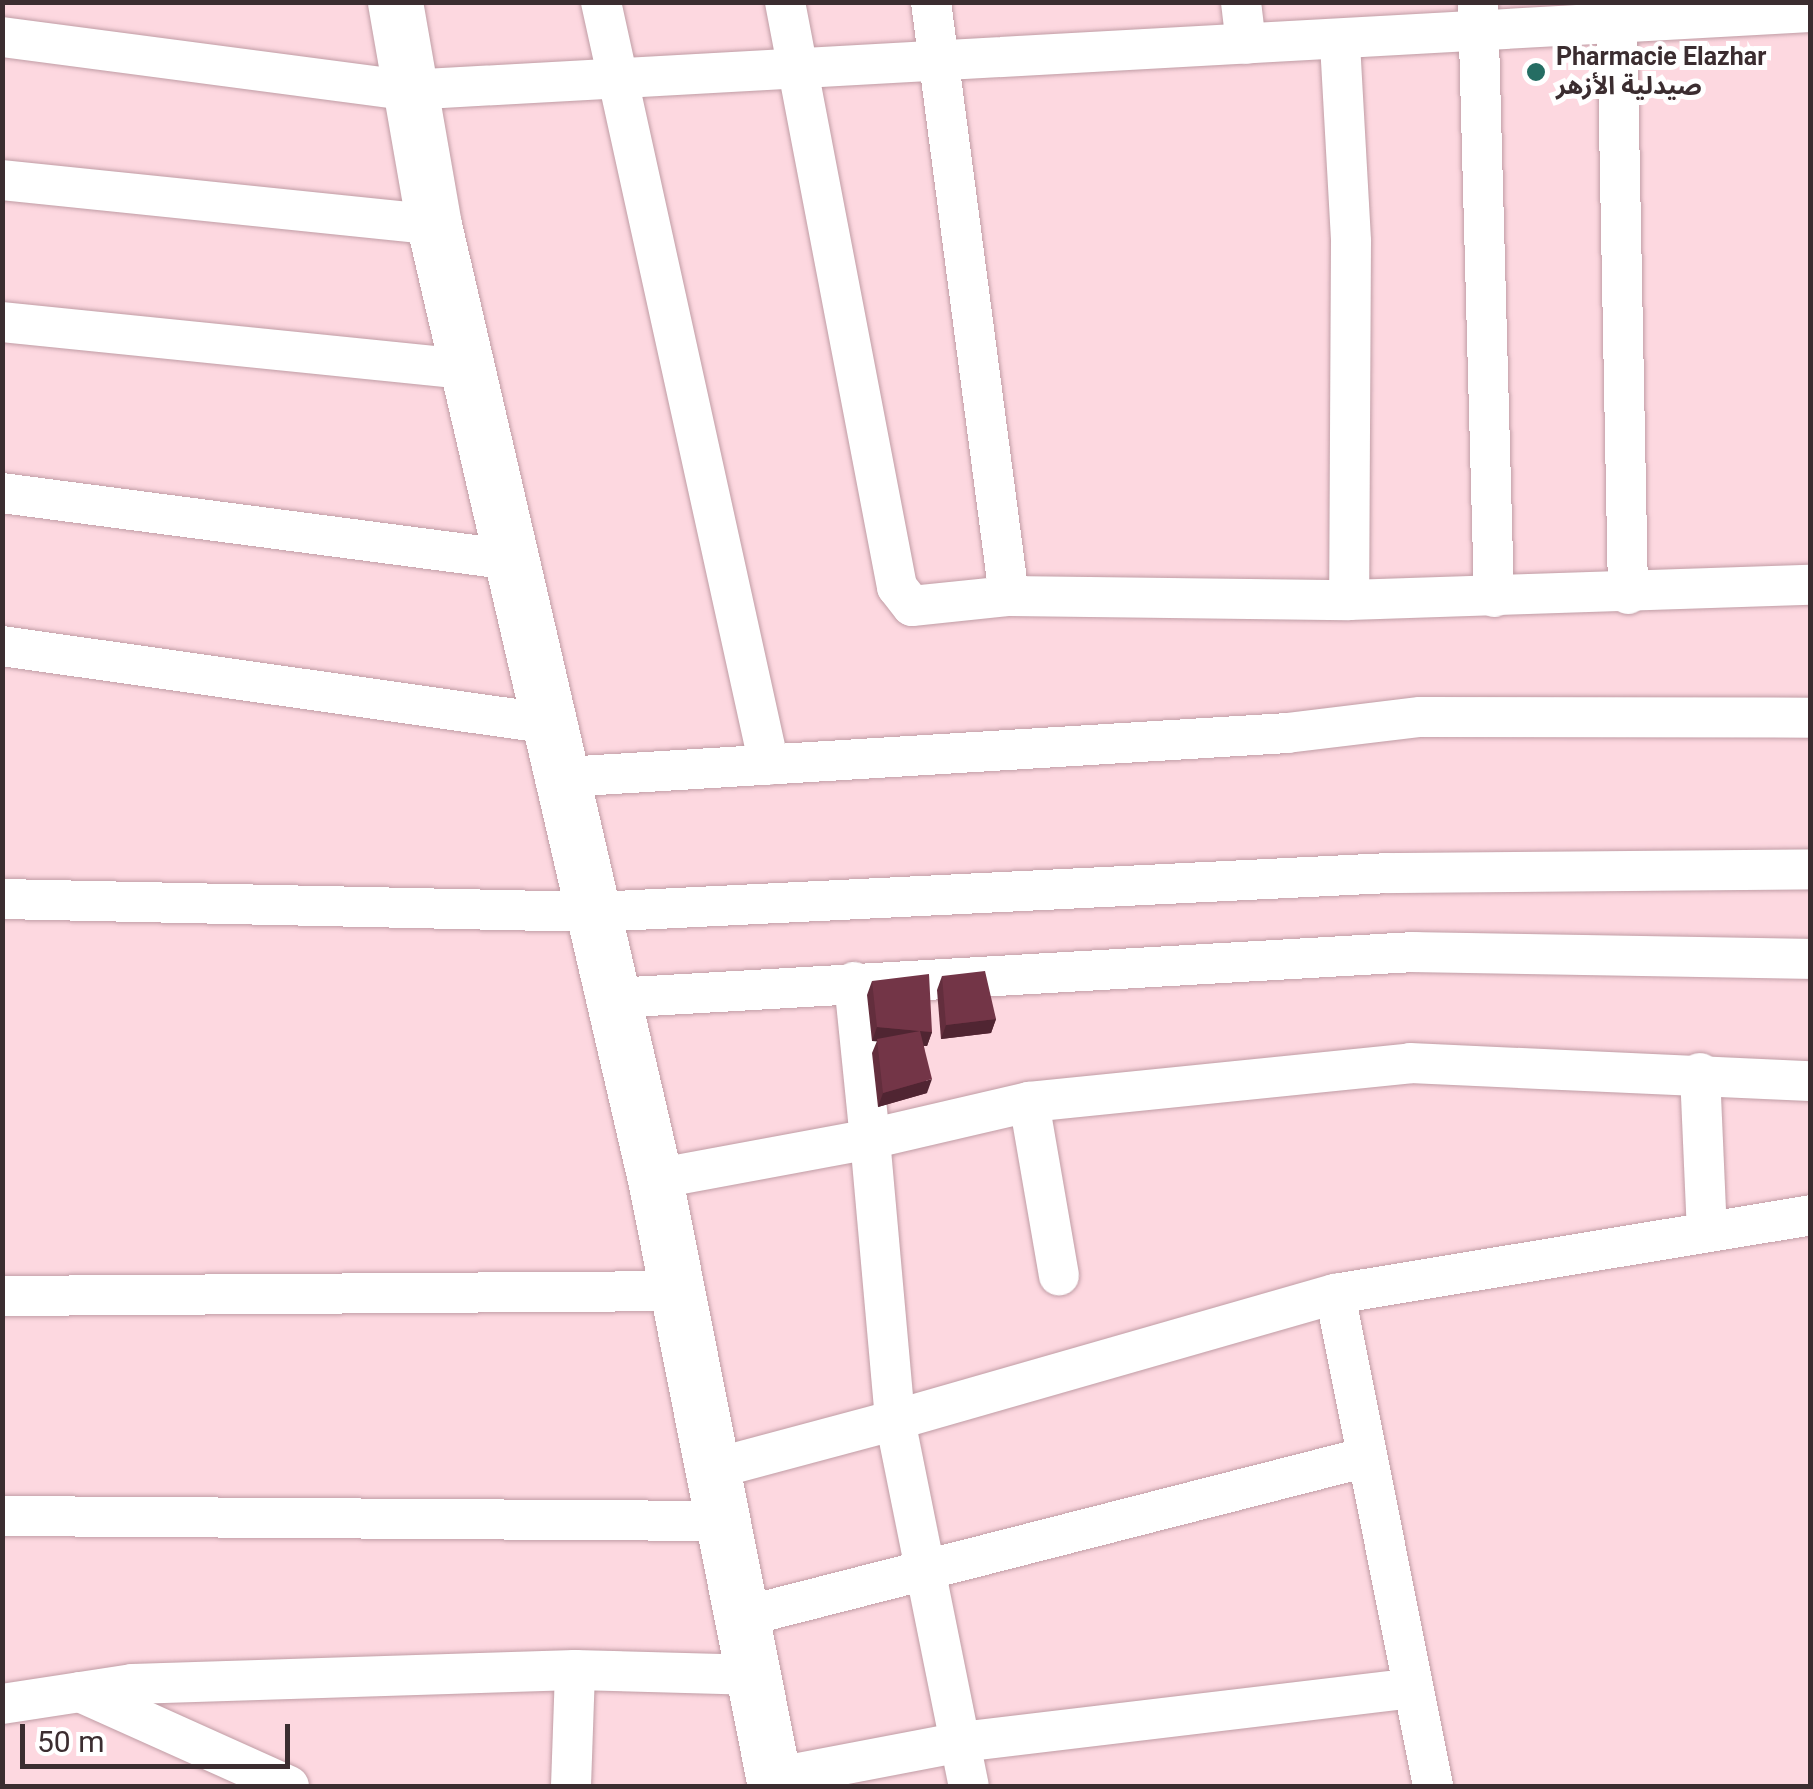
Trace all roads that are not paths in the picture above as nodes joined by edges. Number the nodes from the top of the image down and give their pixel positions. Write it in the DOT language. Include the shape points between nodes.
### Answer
graph roads {
  1 [pos="395,2"];
  2 [pos="601,2"];
  3 [pos="785,2"];
  4 [pos="931,2"];
  5 [pos="1241,2"];
  6 [pos="1714,10"];
  7 [pos="1810,12"];
  8 [pos="1480,15"];
  9 [pos="1617,20"];
  10 [pos="2,36"];
  11 [pos="1340,42"];
  12 [pos="1246,44"];
  13 [pos="936,64"];
  14 [pos="793,66"];
  15 [pos="613,78"];
  16 [pos="407,90"];
  17 [pos="2,180"];
  18 [pos="434,225"];
  19 [pos="2,322"];
  20 [pos="468,369"];
  21 [pos="2,493"];
  22 [pos="512,560"];
  23 [pos="1810,585"];
  24 [pos="1628,594"];
  25 [pos="1009,596"];
  26 [pos="1494,597"];
  27 [pos="1349,600"];
  28 [pos="2,646"];
  29 [pos="1810,718"];
  30 [pos="551,724"];
  31 [pos="769,765"];
  32 [pos="564,777"];
  33 [pos="1810,870"];
  34 [pos="2,898"];
  35 [pos="595,912"];
  36 [pos="1810,959"];
  37 [pos="854,982"];
  38 [pos="614,998"];
  39 [pos="1700,1073"];
  40 [pos="1810,1081"];
  41 [pos="1029,1102"];
  42 [pos="870,1138"];
  43 [pos="655,1179"];
  44 [pos="1810,1215"];
  45 [pos="1707,1232"];
  46 [pos="1059,1275"];
  47 [pos="678,1291"];
  48 [pos="1335,1294"];
  49 [pos="2,1296"];
  50 [pos="896,1420"];
  51 [pos="1367,1457"];
  52 [pos="714,1495"];
  53 [pos="2,1516"];
  54 [pos="927,1574"];
  55 [pos="738,1618"];
  56 [pos="575,1670"];
  57 [pos="750,1674"];
  58 [pos="1413,1688"];
  59 [pos="80,1692"];
  60 [pos="4,1708"];
  61 [pos="961,1742"];
  62 [pos="774,1782"];
  63 [pos="288,1786"];
  64 [pos="571,1786"];
  65 [pos="969,1786"];
  66 [pos="1433,1786"];
  1 -- 16 [label="street"];
  2 -- 15 [label="street"];
  3 -- 14 [label="street"];
  4 -- 13 [label="street"];
  5 -- 12 [label="street"];
  6 -- 7 [label="street"];
  6 -- 9 [label="street"];
  8 -- 9 [label="street"];
  8 -- 11 [label="street"];
  8 -- 26 [label="street"];
  9 -- 24 [label="street"];
  10 -- 16 [label="street"];
  11 -- 12 [label="street"];
  11 -- 27 [label="street" via="1352,242"];
  12 -- 13 [label="street"];
  13 -- 14 [label="street"];
  13 -- 25 [label="street"];
  14 -- 15 [label="street"];
  14 -- 25 [label="street" via="902,598 912,606"];
  15 -- 16 [label="street"];
  15 -- 31 [label="street"];
  16 -- 18 [label="street"];
  17 -- 18 [label="street"];
  18 -- 20 [label="street"];
  19 -- 20 [label="street"];
  20 -- 22 [label="street"];
  21 -- 22 [label="street"];
  22 -- 30 [label="street"];
  23 -- 24 [label="street"];
  24 -- 26 [label="street"];
  25 -- 27 [label="street"];
  26 -- 27 [label="street"];
  28 -- 30 [label="street"];
  29 -- 31 [label="street" via="1420,716 1287,733"];
  30 -- 32 [label="street"];
  31 -- 32 [label="street"];
  32 -- 35 [label="street"];
  33 -- 35 [label="street" via="1390,872"];
  34 -- 35 [label="street"];
  35 -- 38 [label="street"];
  36 -- 37 [label="street" via="1415,952"];
  37 -- 38 [label="street"];
  37 -- 42 [label="street"];
  38 -- 43 [label="street"];
  39 -- 40 [label="street"];
  39 -- 41 [label="street" via="1410,1063"];
  39 -- 45 [label="street"];
  41 -- 42 [label="street"];
  41 -- 46 [label="street"];
  42 -- 43 [label="street"];
  42 -- 50 [label="street"];
  43 -- 47 [label="street"];
  44 -- 45 [label="street"];
  45 -- 48 [label="street"];
  47 -- 49 [label="street"];
  47 -- 52 [label="street"];
  48 -- 50 [label="street"];
  48 -- 51 [label="street"];
  50 -- 52 [label="street"];
  50 -- 54 [label="street"];
  51 -- 54 [label="street"];
  51 -- 58 [label="street"];
  52 -- 53 [label="street"];
  52 -- 55 [label="street"];
  54 -- 55 [label="street"];
  54 -- 61 [label="street"];
  55 -- 57 [label="street"];
  56 -- 57 [label="street"];
  56 -- 59 [label="street" via="132,1684"];
  56 -- 64 [label="street"];
  57 -- 62 [label="street"];
  58 -- 61 [label="street"];
  58 -- 66 [label="street"];
  59 -- 60 [label="street"];
  59 -- 63 [label="street"];
  61 -- 62 [label="street"];
  61 -- 65 [label="street"];
}
